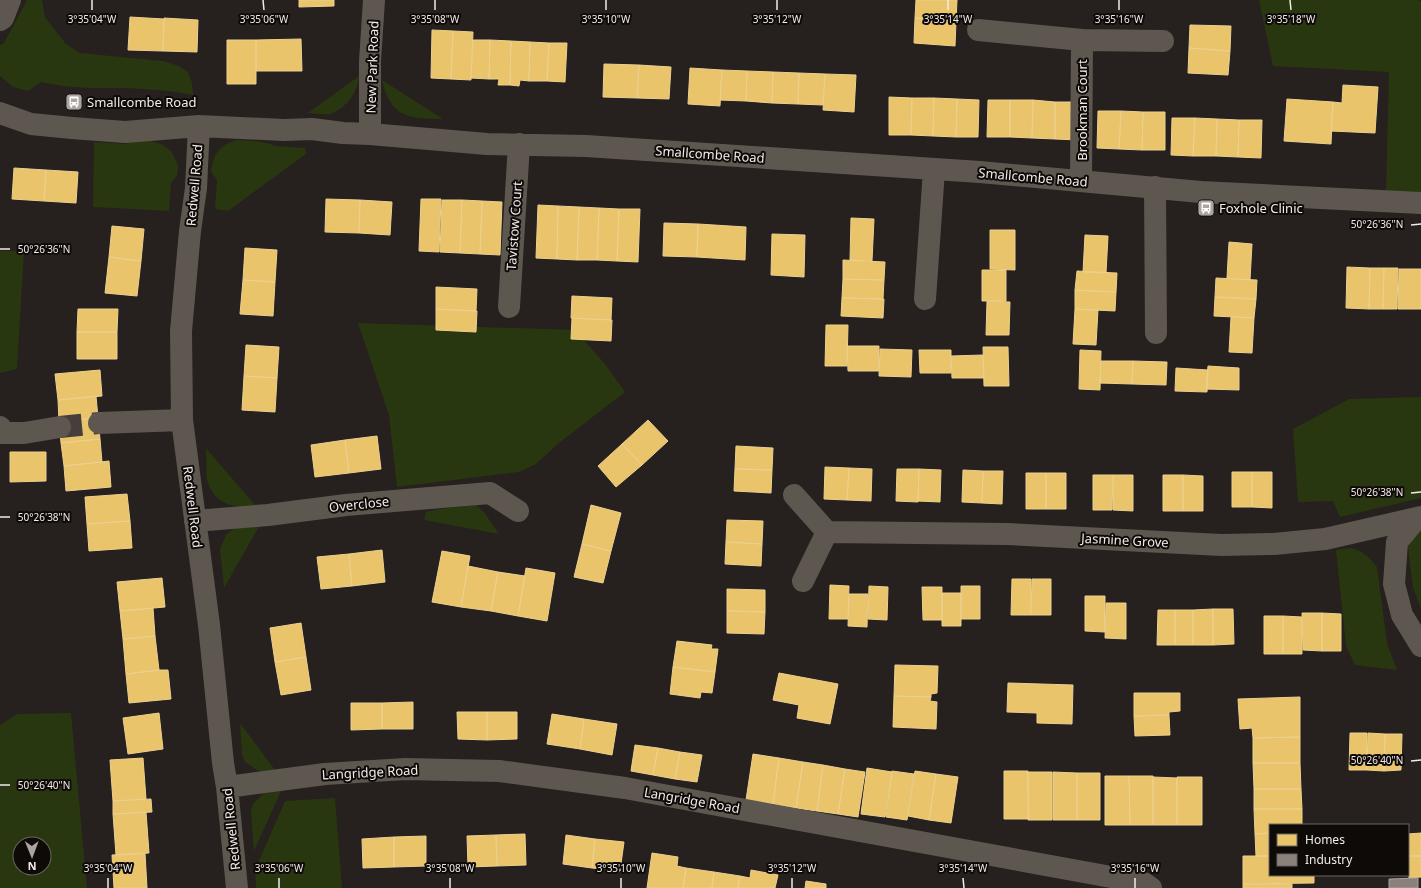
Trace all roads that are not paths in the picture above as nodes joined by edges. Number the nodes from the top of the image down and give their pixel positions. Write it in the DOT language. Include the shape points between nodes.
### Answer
graph roads {
  1 [pos="10,0"];
  2 [pos="374,0"];
  3 [pos="0,20"];
  4 [pos="978,30"];
  5 [pos="1082,40"];
  6 [pos="1163,41"];
  7 [pos="0,113"];
  8 [pos="199,126"];
  9 [pos="370,134"];
  10 [pos="519,144"];
  11 [pos="934,170"];
  12 [pos="1082,180"];
  13 [pos="1155,187"];
  14 [pos="1421,203"];
  15 [pos="925,298"];
  16 [pos="508,307"];
  17 [pos="1156,333"];
  18 [pos="182,420"];
  19 [pos="99,423"];
  20 [pos="0,427"];
  21 [pos="60,427"];
  22 [pos="794,495"];
  23 [pos="518,511"];
  24 [pos="1419,518"];
  25 [pos="195,521"];
  26 [pos="827,532"];
  27 [pos="803,581"];
  28 [pos="1421,646"];
  29 [pos="227,787"];
  30 [pos="236,888"];
  31 [pos="1151,888"];
  1 -- 3 [label="street"];
  2 -- 9 [label="street, New Park Road" via="370,61"];
  4 -- 5 [label="street, Brookman Court"];
  5 -- 6 [label="street, Brookman Court"];
  5 -- 12 [label="street, Brookman Court"];
  7 -- 8 [label="street, Smallcombe Road" via="31,124 125,132"];
  8 -- 9 [label="street, Smallcombe Road" via="312,129"];
  8 -- 18 [label="street, Redwell Road" via="196,188 181,331"];
  9 -- 10 [label="street, Smallcombe Road" via="487,144"];
  10 -- 11 [label="street, Smallcombe Road" via="586,146"];
  10 -- 16 [label="street, Tavistow Court"];
  11 -- 12 [label="street, Smallcombe Road"];
  11 -- 15 [label="street"];
  12 -- 13 [label="street, Smallcombe Road"];
  13 -- 14 [label="street, Smallcombe Road" via="1202,192"];
  13 -- 17 [label="street"];
  18 -- 19 [label="street"];
  18 -- 25 [label="street, Redwell Road"];
  20 -- 21 [label="street" via="2,433 24,433"];
  22 -- 26 [label="street"];
  23 -- 25 [label="street, Overclose" via="490,493"];
  24 -- 26 [label="street, Jasmine Grove" via="1325,539 1274,544 1221,545 1007,534"];
  24 -- 28 [label="street" via="1397,542 1394,584 1402,615"];
  25 -- 29 [label="street, Redwell Road"];
  26 -- 27 [label="street"];
  29 -- 30 [label="street, Redwell Road"];
  29 -- 31 [label="street, Langridge Road" via="325,774 405,769 499,771 625,788 710,803 1144,883"];
}
